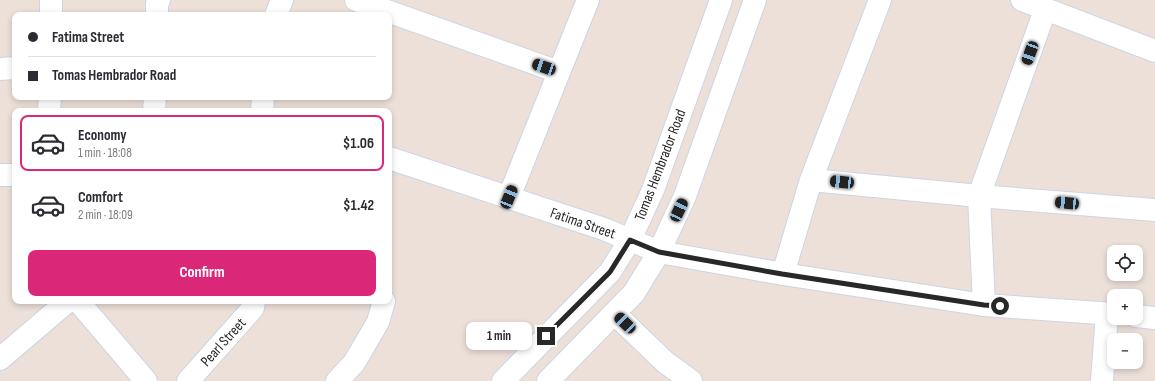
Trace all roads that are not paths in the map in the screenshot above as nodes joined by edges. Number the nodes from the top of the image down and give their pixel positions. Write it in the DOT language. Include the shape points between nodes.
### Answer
graph roads {
  1 [pos="51,0"];
  2 [pos="159,0"];
  3 [pos="282,0"];
  4 [pos="356,0"];
  5 [pos="588,0"];
  6 [pos="721,0"];
  7 [pos="755,0"];
  8 [pos="880,0"];
  9 [pos="1022,0"];
  10 [pos="1045,10"];
  11 [pos="51,12"];
  12 [pos="157,12"];
  13 [pos="277,12"];
  14 [pos="390,12"];
  15 [pos="392,13"];
  16 [pos="1155,51"];
  17 [pos="12,68"];
  18 [pos="0,69"];
  19 [pos="559,72"];
  20 [pos="392,159"];
  21 [pos="0,175"];
  22 [pos="12,175"];
  23 [pos="811,180"];
  24 [pos="979,196"];
  25 [pos="509,197"];
  26 [pos="1155,210"];
  27 [pos="630,240"];
  28 [pos="659,252"];
  29 [pos="782,274"];
  30 [pos="64,304"];
  31 [pos="81,304"];
  32 [pos="254,304"];
  33 [pos="383,304"];
  34 [pos="984,305"];
  35 [pos="615,314"];
  36 [pos="1107,314"];
  37 [pos="1143,317"];
  38 [pos="1155,318"];
  39 [pos="1110,325"];
  40 [pos="0,359"];
  41 [pos="146,381"];
  42 [pos="188,381"];
  43 [pos="337,381"];
  44 [pos="503,381"];
  45 [pos="548,381"];
  46 [pos="691,381"];
  47 [pos="1102,381"];
  1 -- 11 [label="street"];
  2 -- 12 [label="street"];
  3 -- 13 [label="street"];
  4 -- 14 [label="street"];
  5 -- 19 [label="street"];
  6 -- 27 [label="street, Tomas Hembrador Road" via="653,190"];
  7 -- 28 [label="street" via="685,196"];
  8 -- 23 [label="street"];
  9 -- 10 [label="street"];
  10 -- 16 [label="street"];
  10 -- 24 [label="street"];
  15 -- 19 [label="street"];
  17 -- 18 [label="street"];
  19 -- 25 [label="street"];
  20 -- 25 [label="street, Fatima Street"];
  21 -- 22 [label="street"];
  23 -- 24 [label="street"];
  23 -- 29 [label="street"];
  24 -- 26 [label="street"];
  24 -- 34 [label="street"];
  25 -- 27 [label="street, Fatima Street"];
  27 -- 28 [label="street, Fatima Street"];
  27 -- 44 [label="street, Tomas Hembrador Road" via="610,272"];
  28 -- 29 [label="street, Fatima Street"];
  28 -- 35 [label="street" via="634,293"];
  29 -- 34 [label="street, Fatima Street"];
  30 -- 40 [label="street"];
  31 -- 41 [label="street"];
  32 -- 42 [label="street, Pearl Street" via="253,308"];
  33 -- 43 [label="street" via="378,322 354,363"];
  34 -- 36 [label="street, Fatima Street"];
  35 -- 45 [label="street"];
  35 -- 46 [label="street" via="665,362"];
  37 -- 38 [label="street"];
  39 -- 47 [label="street"];
}
